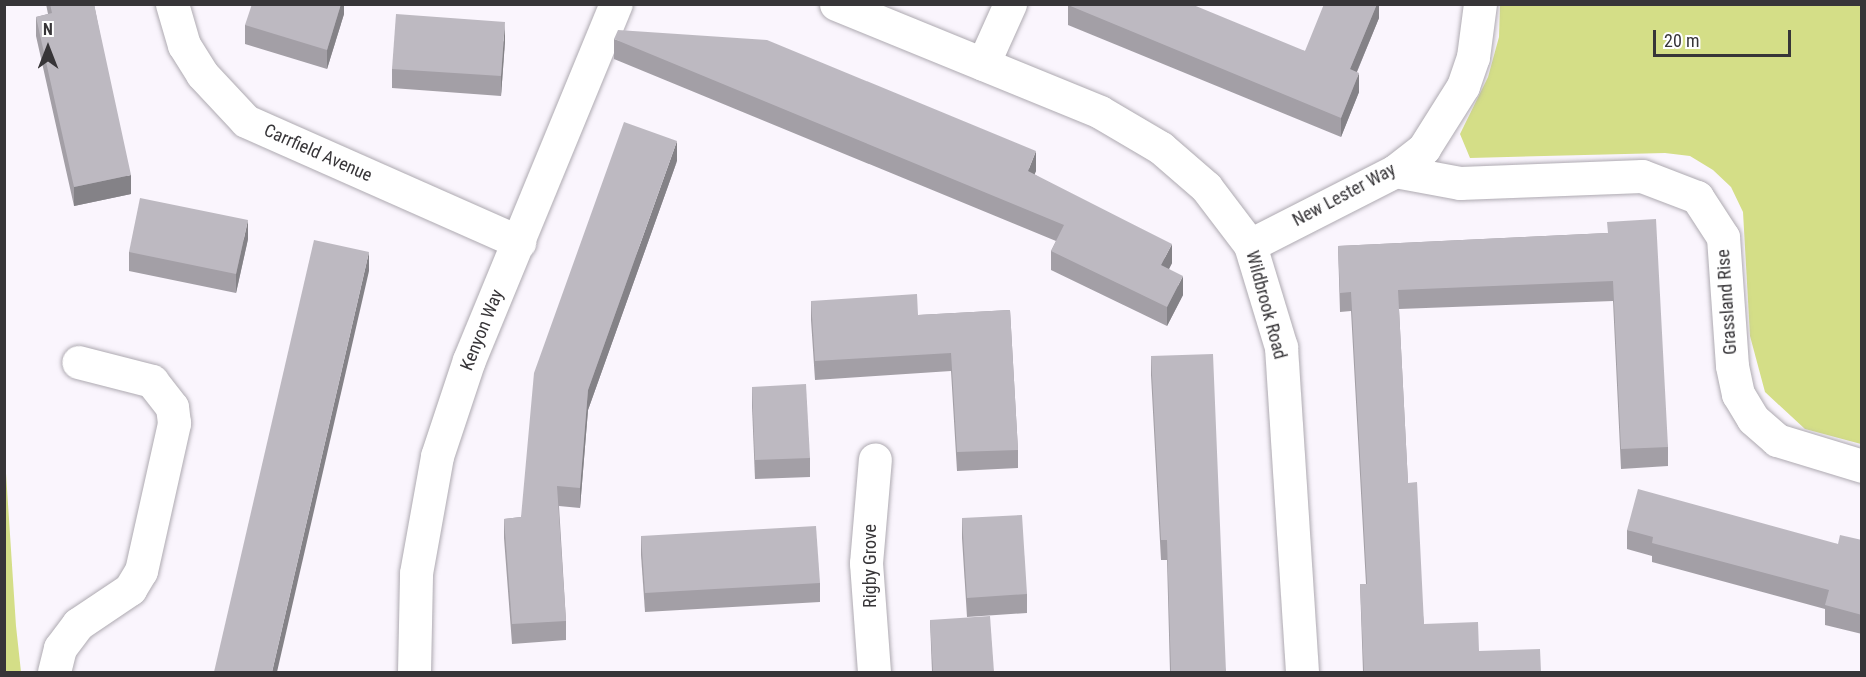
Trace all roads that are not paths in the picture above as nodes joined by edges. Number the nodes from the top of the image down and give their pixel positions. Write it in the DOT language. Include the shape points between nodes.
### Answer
graph roads {
  1 [pos="172,4"];
  2 [pos="616,4"];
  3 [pos="836,4"];
  4 [pos="1010,4"];
  5 [pos="1480,4"];
  6 [pos="983,64"];
  7 [pos="1395,171"];
  8 [pos="519,242"];
  9 [pos="1250,245"];
  10 [pos="78,362"];
  11 [pos="875,459"];
  12 [pos="1862,466"];
  13 [pos="54,672"];
  14 [pos="414,672"];
  15 [pos="874,672"];
  16 [pos="1302,672"];
  1 -- 8 [label="street, Carrfield Avenue" via="184,45 202,74 246,121"];
  2 -- 8 [label="street, Kenyon Way"];
  3 -- 6 [label="street, Wildbrook Road"];
  4 -- 6 [label="street"];
  5 -- 7 [label="street, New Lester Way" via="1473,57 1459,95 1424,148"];
  6 -- 9 [label="street, Wildbrook Road" via="1101,112 1161,148 1206,187"];
  7 -- 9 [label="street, New Lester Way"];
  7 -- 12 [label="street, Grassland Rise" via="1451,183 1642,176 1697,196 1723,237 1732,366 1738,394 1753,419 1777,440"];
  8 -- 14 [label="street, Kenyon Way" via="436,456 416,573"];
  9 -- 16 [label="street, Wildbrook Road" via="1281,347"];
  10 -- 13 [label="street" via="152,381 172,407 174,423 141,571 130,589 78,624 60,648"];
  11 -- 15 [label="street, Rigby Grove" via="866,563"];
}
